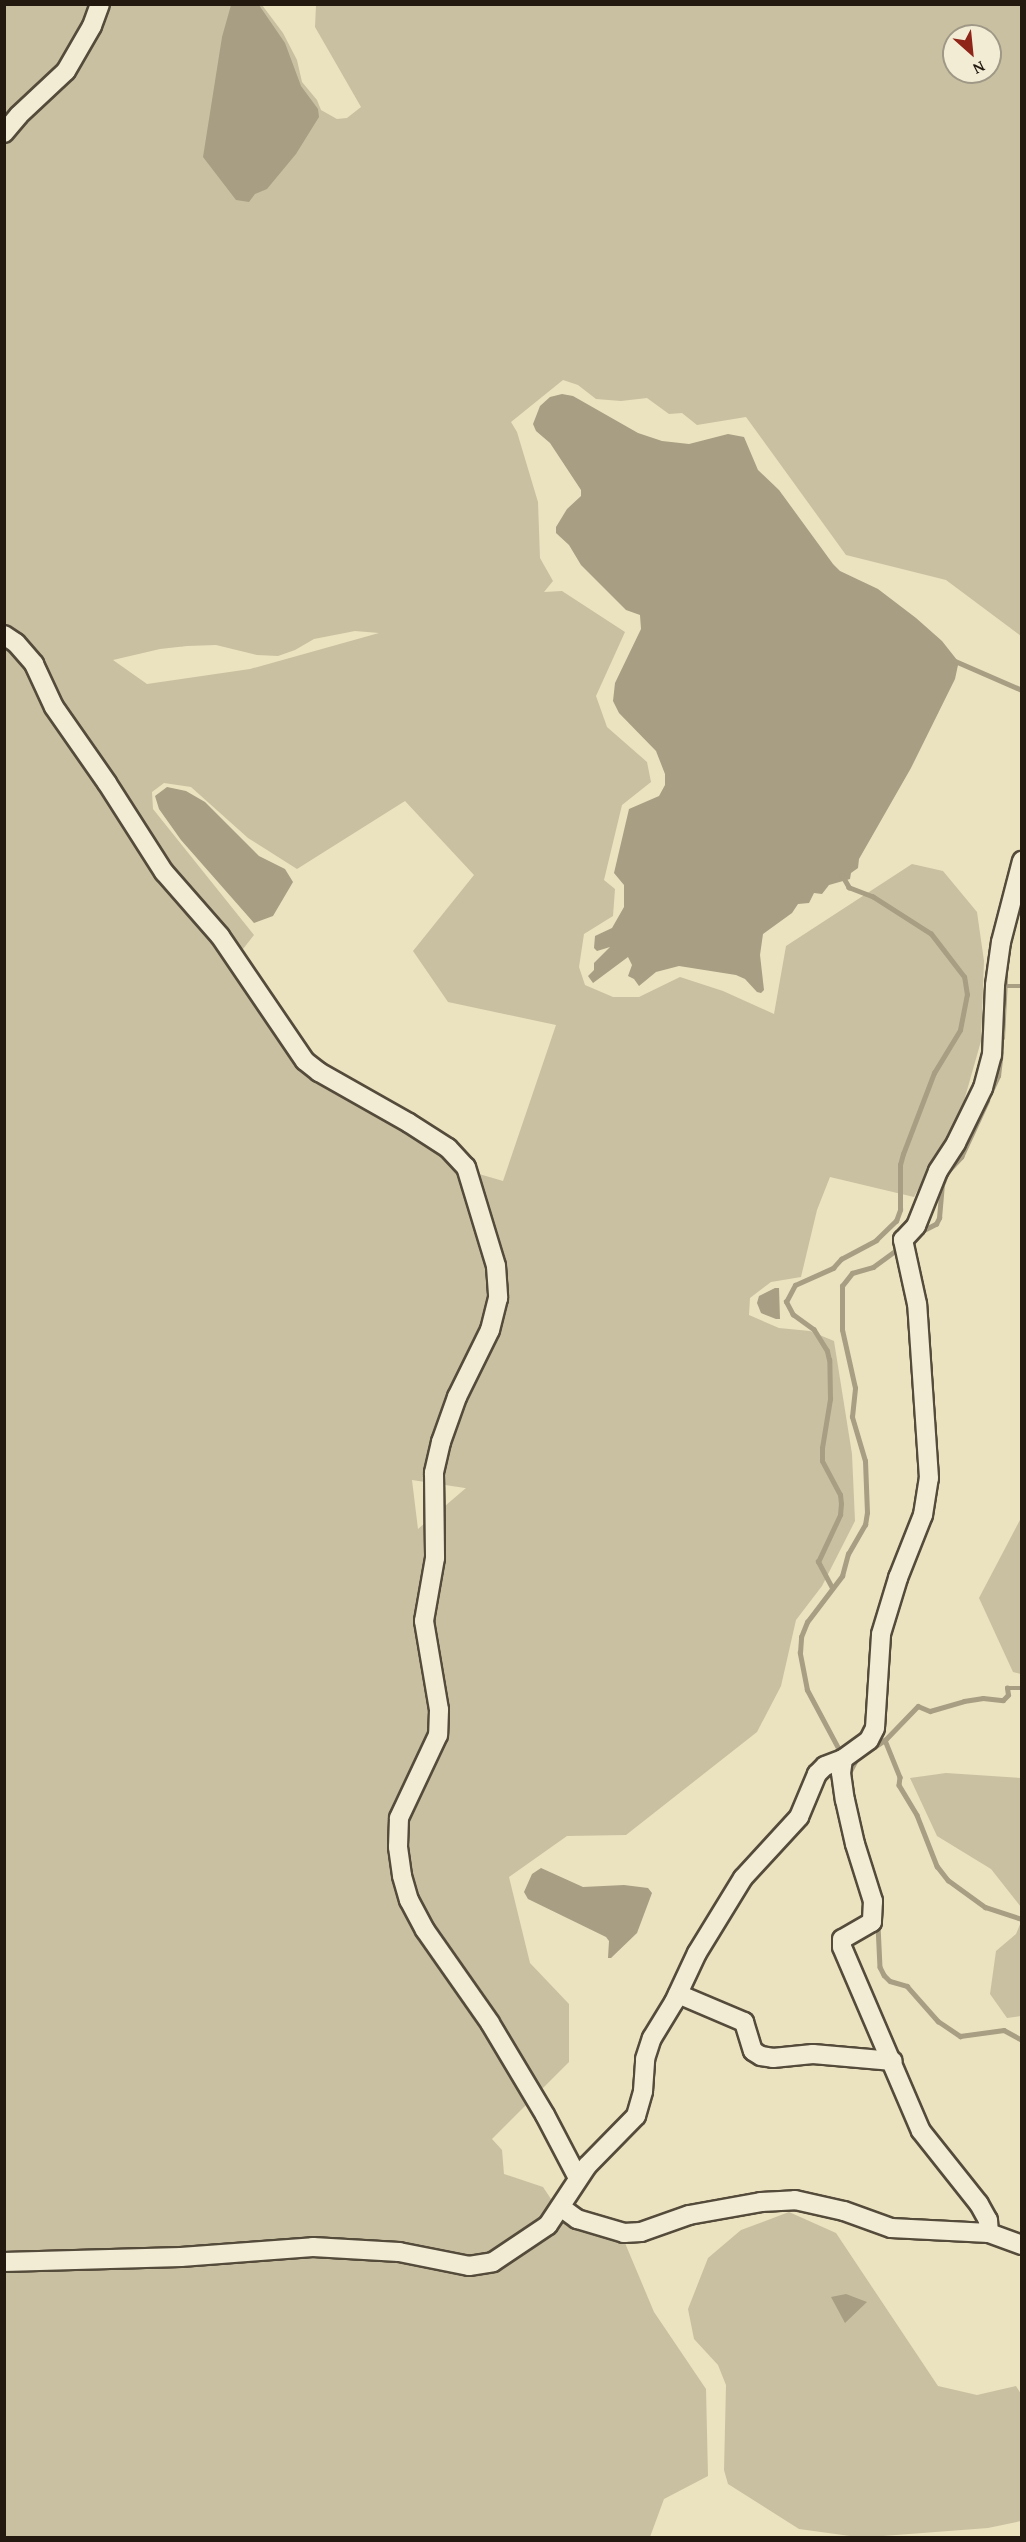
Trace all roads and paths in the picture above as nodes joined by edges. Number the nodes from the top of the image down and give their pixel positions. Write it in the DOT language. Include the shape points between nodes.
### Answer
graph roads {
  1 [pos="100,4"];
  2 [pos="4,133"];
  3 [pos="4,635"];
  4 [pos="1022,861"];
  5 [pos="843,1759"];
  6 [pos="678,1994"];
  7 [pos="893,2061"];
  8 [pos="578,2178"];
  9 [pos="562,2208"];
  10 [pos="989,2233"];
  11 [pos="1022,2245"];
  12 [pos="4,2262"];
  1 -- 2 [label="street" via="66,71"];
  3 -- 8 [label="street" via="34,664 54,707 164,872 220,936 305,1060 438,1142 466,1167 496,1266 498,1298 489,1330 457,1397 434,1473 435,1558 424,1621 439,1710 438,1735 399,1818 398,1846 409,1900 490,2023"];
  4 -- 5 [label="street" via="1001,942 992,1055 983,1088 938,1171 916,1226 903,1240 917,1304 928,1478 923,1515 881,1634 875,1728 869,1740"];
  5 -- 6 [label="street" via="817,1774 798,1817 743,1878 697,1953"];
  5 -- 7 [label="street" via="845,1800 873,1901 872,1922 842,1939 842,1947"];
  6 -- 7 [label="street" via="744,2022 753,2051 761,2056 813,2054"];
  6 -- 8 [label="street" via="652,2038 636,2116"];
  7 -- 10 [label="street" via="921,2131 980,2204"];
  8 -- 9 [label="street"];
  9 -- 10 [label="street" via="577,2219 624,2233 641,2232 689,2215 795,2200 844,2211 891,2228"];
  9 -- 12 [label="street" via="548,2225 493,2262 469,2266 399,2252 313,2247 181,2258"];
  10 -- 11 [label="street"];
}
